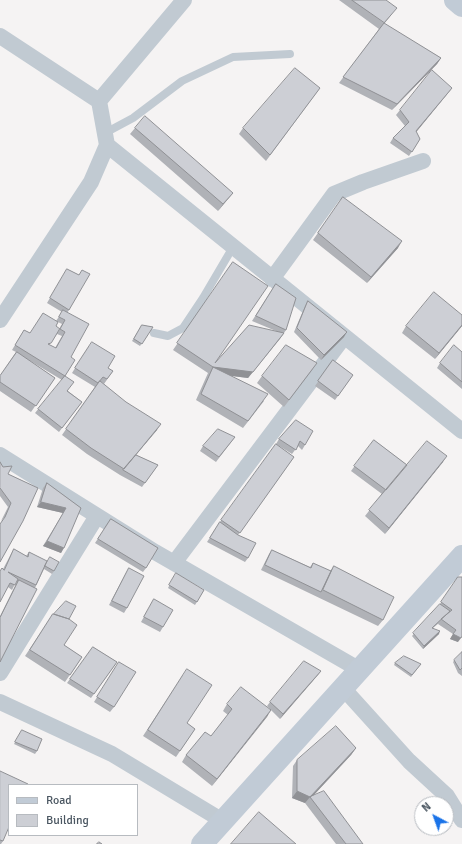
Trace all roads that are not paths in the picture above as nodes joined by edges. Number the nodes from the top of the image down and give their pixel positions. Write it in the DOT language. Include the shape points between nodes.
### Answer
graph roads {
  1 [pos="184,0"];
  2 [pos="456,0"];
  3 [pos="462,6"];
  4 [pos="0,36"];
  5 [pos="290,54"];
  6 [pos="99,101"];
  7 [pos="106,139"];
  8 [pos="423,161"];
  9 [pos="233,247"];
  10 [pos="272,279"];
  11 [pos="0,320"];
  12 [pos="154,333"];
  13 [pos="344,337"];
  14 [pos="462,431"];
  15 [pos="0,455"];
  16 [pos="97,516"];
  17 [pos="462,556"];
  18 [pos="174,564"];
  19 [pos="360,670"];
  20 [pos="0,673"];
  21 [pos="343,688"];
  22 [pos="0,702"];
  23 [pos="223,820"];
  24 [pos="462,820"];
  25 [pos="202,844"];
  1 -- 6 [label="street"];
  2 -- 3 [label="street"];
  4 -- 6 [label="street"];
  5 -- 7 [label="lane" via="233,57 182,81"];
  6 -- 7 [label="street"];
  7 -- 9 [label="street"];
  7 -- 11 [label="street" via="91,182"];
  8 -- 10 [label="street" via="334,194"];
  9 -- 10 [label="street"];
  9 -- 12 [label="lane" via="183,328 168,336"];
  10 -- 13 [label="street"];
  13 -- 14 [label="street"];
  13 -- 18 [label="street"];
  15 -- 16 [label="street"];
  16 -- 18 [label="street"];
  16 -- 20 [label="street"];
  17 -- 19 [label="street"];
  18 -- 19 [label="street"];
  19 -- 21 [label="street"];
  21 -- 23 [label="street"];
  21 -- 24 [label="street" via="409,761 447,796"];
  22 -- 23 [label="street" via="112,754"];
  23 -- 25 [label="street"];
}
